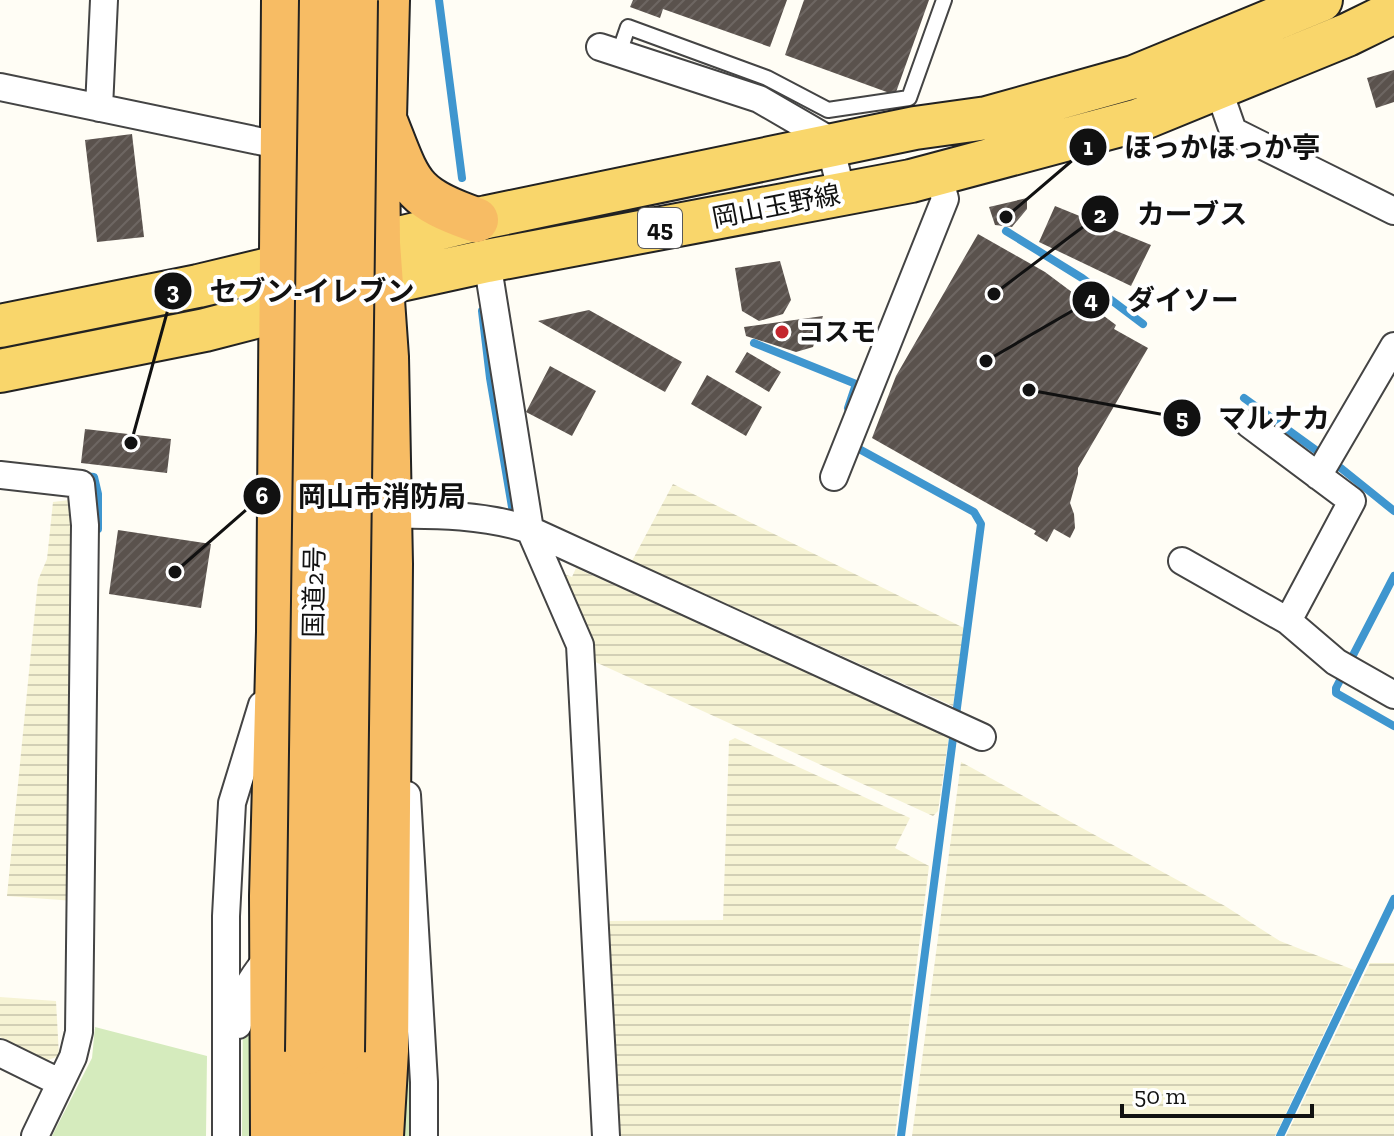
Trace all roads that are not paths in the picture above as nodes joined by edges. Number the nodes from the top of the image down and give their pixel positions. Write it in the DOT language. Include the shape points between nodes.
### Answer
graph roads {
  1 [pos="104,0"];
  2 [pos="284,0"];
  3 [pos="322,0"];
  4 [pos="355,0"];
  5 [pos="387,0"];
  6 [pos="944,0"];
  7 [pos="1321,0"];
  8 [pos="1394,12"];
  9 [pos="610,50"];
  10 [pos="0,87"];
  11 [pos="1218,88"];
  12 [pos="784,100"];
  13 [pos="99,108"];
  14 [pos="912,113"];
  15 [pos="384,118"];
  16 [pos="283,146"];
  17 [pos="830,146"];
  18 [pos="938,173"];
  19 [pos="842,193"];
  20 [pos="1394,211"];
  21 [pos="481,240"];
  22 [pos="380,264"];
  23 [pos="281,267"];
  24 [pos="280,312"];
  25 [pos="0,326"];
  26 [pos="1394,346"];
  27 [pos="0,371"];
  28 [pos="1249,424"];
  29 [pos="1325,465"];
  30 [pos="0,475"];
  31 [pos="834,477"];
  32 [pos="390,515"];
  33 [pos="530,530"];
  34 [pos="1182,561"];
  35 [pos="390,564"];
  36 [pos="1288,621"];
  37 [pos="279,632"];
  38 [pos="1394,695"];
  39 [pos="964,729"];
  40 [pos="272,953"];
  41 [pos="325,1052"];
  42 [pos="0,1053"];
  43 [pos="59,1082"];
  44 [pos="35,1136"];
  45 [pos="227,1136"];
  46 [pos="273,1136"];
  47 [pos="307,1136"];
  48 [pos="341,1136"];
  49 [pos="381,1136"];
  50 [pos="424,1136"];
  51 [pos="606,1136"];
  1 -- 13 [label="street"];
  2 -- 16 [label="highway"];
  3 -- 41 [label="highway, 国道2号, bridge"];
  4 -- 41 [label="highway, 国道2号, bridge"];
  5 -- 15 [label="highway"];
  6 -- 14 [label="lane"];
  7 -- 14 [label="main road, 岡山玉野線 / 45" via="1134,77 987,118"];
  8 -- 11 [label="main road, 岡山玉野線 / 45"];
  9 -- 12 [label="street" via="759,99"];
  10 -- 13 [label="street"];
  11 -- 18 [label="main road, 岡山玉野線 / 45" via="1139,120"];
  11 -- 20 [label="street" via="1233,131"];
  12 -- 14 [label="lane" via="828,110"];
  12 -- 17 [label="street"];
  13 -- 16 [label="street"];
  14 -- 17 [label="main road, 岡山玉野線 / 45"];
  15 -- 21 [label="highway" via="408,180"];
  15 -- 22 [label="highway" via="377,158"];
  16 -- 23 [label="highway"];
  17 -- 19 [label="street"];
  17 -- 21 [label="main road, 岡山玉野線 / 45"];
  18 -- 19 [label="main road, 岡山玉野線 / 45"];
  18 -- 31 [label="street" via="945,199"];
  19 -- 21 [label="main road, 岡山玉野線 / 45"];
  21 -- 22 [label="main road, 岡山玉野線 / 45"];
  21 -- 33 [label="street"];
  22 -- 23 [label="main road, 岡山玉野線 / 45"];
  22 -- 24 [label="main road, 岡山玉野線 / 45"];
  22 -- 32 [label="highway"];
  23 -- 24 [label="highway"];
  23 -- 25 [label="main road, 岡山玉野線 / 45"];
  24 -- 27 [label="main road, 岡山玉野線 / 45"];
  24 -- 37 [label="highway"];
  26 -- 29 [label="street"];
  28 -- 29 [label="street"];
  29 -- 36 [label="street" via="1352,501"];
  30 -- 43 [label="street" via="81,484 85,525 79,1032"];
  32 -- 33 [label="street" via="513,524"];
  32 -- 35 [label="highway"];
  33 -- 39 [label="street"];
  33 -- 51 [label="street" via="580,645"];
  34 -- 36 [label="street"];
  35 -- 49 [label="highway"];
  35 -- 50 [label="street" via="415,897"];
  36 -- 38 [label="street" via="1347,668"];
  37 -- 40 [label="highway"];
  37 -- 45 [label="street" via="261,714 232,803 226,916"];
  40 -- 45 [label="street" via="245,988 238,1007 236,1084"];
  40 -- 46 [label="highway"];
  41 -- 47 [label="highway, 国道2号"];
  41 -- 48 [label="highway, 国道2号"];
  42 -- 43 [label="street"];
  43 -- 44 [label="street"];
}
